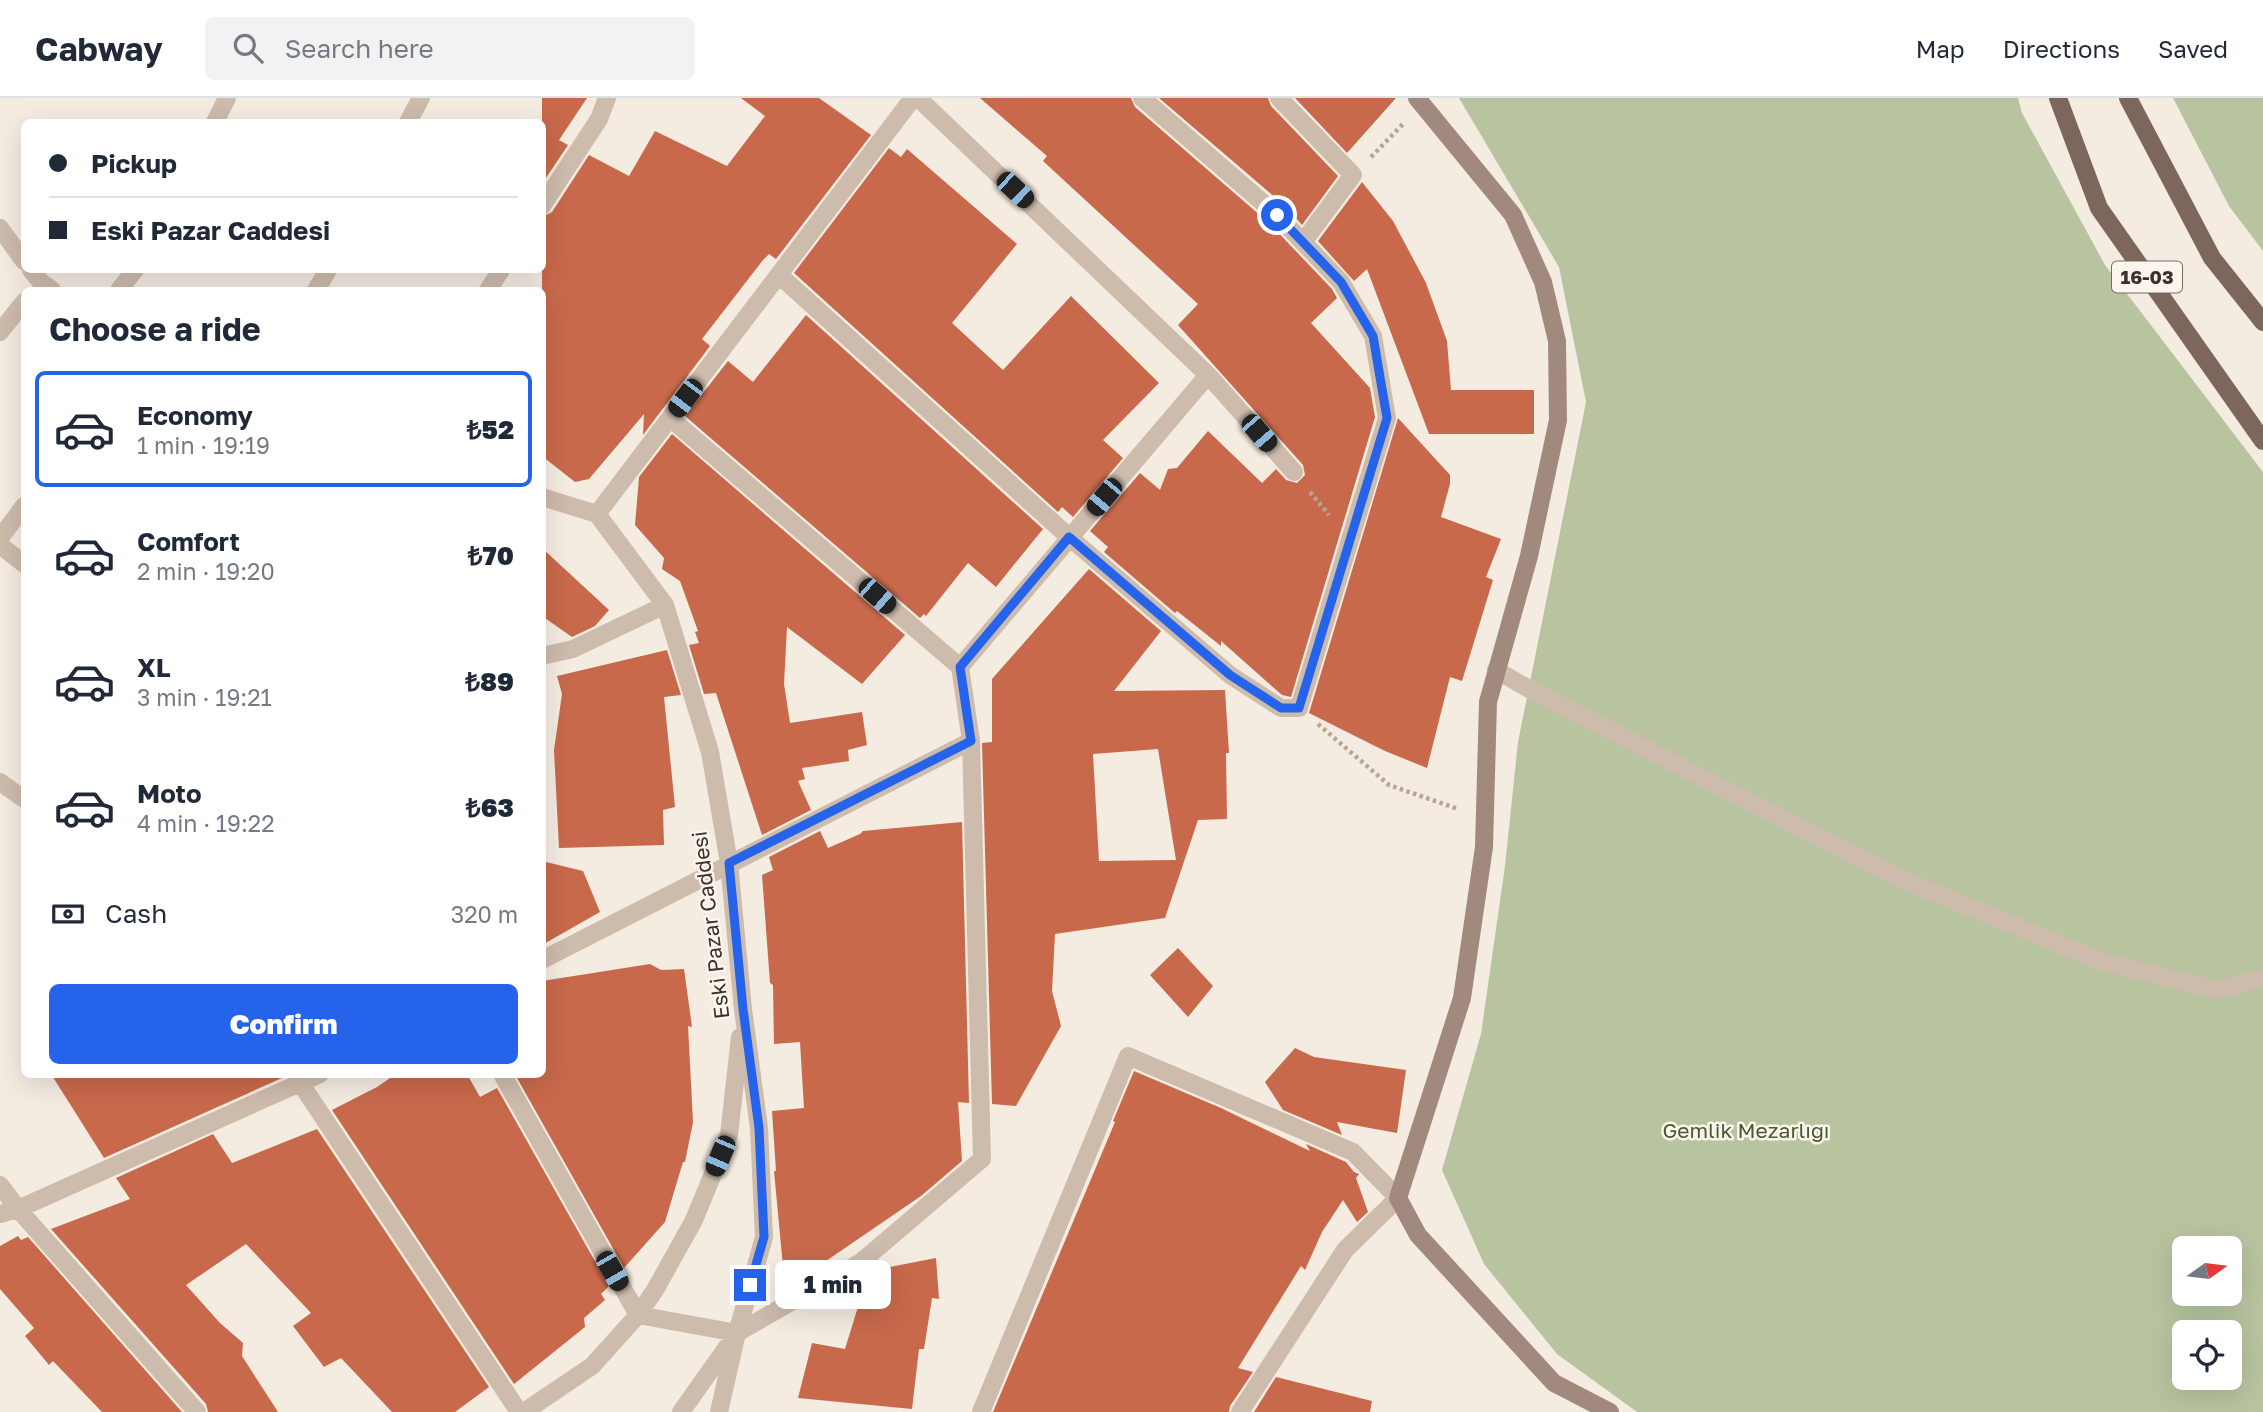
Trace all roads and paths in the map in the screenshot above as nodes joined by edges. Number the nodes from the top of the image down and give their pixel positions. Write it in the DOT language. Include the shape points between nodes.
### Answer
graph roads {
  1 [pos="227,98"];
  2 [pos="421,98"];
  3 [pos="607,98"];
  4 [pos="916,98"];
  5 [pos="1142,98"];
  6 [pos="1279,98"];
  7 [pos="2058,98"];
  8 [pos="2128,98"];
  9 [pos="1420,101"];
  10 [pos="216,119"];
  11 [pos="410,119"];
  12 [pos="1353,175"];
  13 [pos="546,200"];
  14 [pos="0,228"];
  15 [pos="1303,242"];
  16 [pos="21,257"];
  17 [pos="779,275"];
  18 [pos="21,306"];
  19 [pos="2263,322"];
  20 [pos="0,332"];
  21 [pos="1208,375"];
  22 [pos="670,418"];
  23 [pos="2263,442"];
  24 [pos="1294,472"];
  25 [pos="546,498"];
  26 [pos="21,510"];
  27 [pos="597,514"];
  28 [pos="1069,537"];
  29 [pos="0,538"];
  30 [pos="1350,540"];
  31 [pos="0,545"];
  32 [pos="21,562"];
  33 [pos="665,605"];
  34 [pos="546,655"];
  35 [pos="960,667"];
  36 [pos="1496,670"];
  37 [pos="1299,708"];
  38 [pos="971,741"];
  39 [pos="0,782"];
  40 [pos="21,797"];
  41 [pos="1485,819"];
  42 [pos="729,863"];
  43 [pos="546,958"];
  44 [pos="2263,978"];
  45 [pos="743,1009"];
  46 [pos="312,1078"];
  47 [pos="504,1078"];
  48 [pos="301,1084"];
  49 [pos="0,1185"];
  50 [pos="1398,1198"];
  51 [pos="9,1211"];
  52 [pos="638,1315"];
  53 [pos="737,1333"];
  54 [pos="197,1412"];
  55 [pos="519,1412"];
  56 [pos="524,1412"];
  57 [pos="681,1412"];
  58 [pos="719,1412"];
  59 [pos="981,1412"];
  60 [pos="1240,1412"];
  61 [pos="1609,1412"];
  1 -- 10 [label="street"];
  2 -- 11 [label="street"];
  3 -- 13 [label="street" via="599,119"];
  4 -- 17 [label="street"];
  4 -- 21 [label="street"];
  5 -- 15 [label="street"];
  6 -- 12 [label="street"];
  7 -- 23 [label="main road, 16-03" via="2099,208"];
  8 -- 19 [label="main road, 16-03" via="2212,258"];
  9 -- 12 [label="path"];
  9 -- 36 [label="street" via="1513,215 1543,282 1557,341 1558,420 1529,556"];
  12 -- 15 [label="street"];
  14 -- 16 [label="street"];
  15 -- 30 [label="street" via="1341,282 1373,336 1387,418"];
  17 -- 22 [label="street"];
  17 -- 28 [label="street"];
  18 -- 20 [label="street"];
  21 -- 24 [label="street"];
  21 -- 28 [label="street"];
  22 -- 27 [label="street"];
  22 -- 35 [label="street"];
  24 -- 30 [label="path"];
  25 -- 27 [label="street"];
  26 -- 29 [label="street"];
  27 -- 33 [label="street, Eski Pazar Caddesi"];
  28 -- 35 [label="street"];
  28 -- 37 [label="street" via="1230,675 1281,708"];
  30 -- 37 [label="street"];
  31 -- 32 [label="street"];
  33 -- 34 [label="street" via="573,649"];
  33 -- 42 [label="street, Eski Pazar Caddesi" via="710,752"];
  35 -- 38 [label="street"];
  36 -- 41 [label="street" via="1488,702"];
  36 -- 44 [label="street" via="1899,878 2100,961 2217,990"];
  37 -- 41 [label="path" via="1389,785"];
  38 -- 42 [label="street"];
  38 -- 53 [label="street" via="982,1159 861,1262"];
  39 -- 40 [label="street"];
  41 -- 50 [label="street" via="1485,847 1462,998"];
  42 -- 43 [label="street"];
  42 -- 45 [label="street, Eski Pazar Caddesi"];
  45 -- 52 [label="street" via="729,1135 694,1220"];
  45 -- 53 [label="street, Eski Pazar Caddesi" via="759,1128 764,1237"];
  46 -- 48 [label="street"];
  47 -- 52 [label="street"];
  48 -- 51 [label="street"];
  48 -- 55 [label="street"];
  49 -- 51 [label="street"];
  50 -- 59 [label="street" via="1353,1152 1128,1056"];
  50 -- 60 [label="street" via="1345,1250"];
  50 -- 61 [label="street" via="1418,1235 1554,1382"];
  51 -- 54 [label="street"];
  52 -- 53 [label="street"];
  52 -- 56 [label="street" via="592,1366"];
  53 -- 57 [label="street"];
  53 -- 58 [label="street, Eski Pazar Caddesi"];
}
